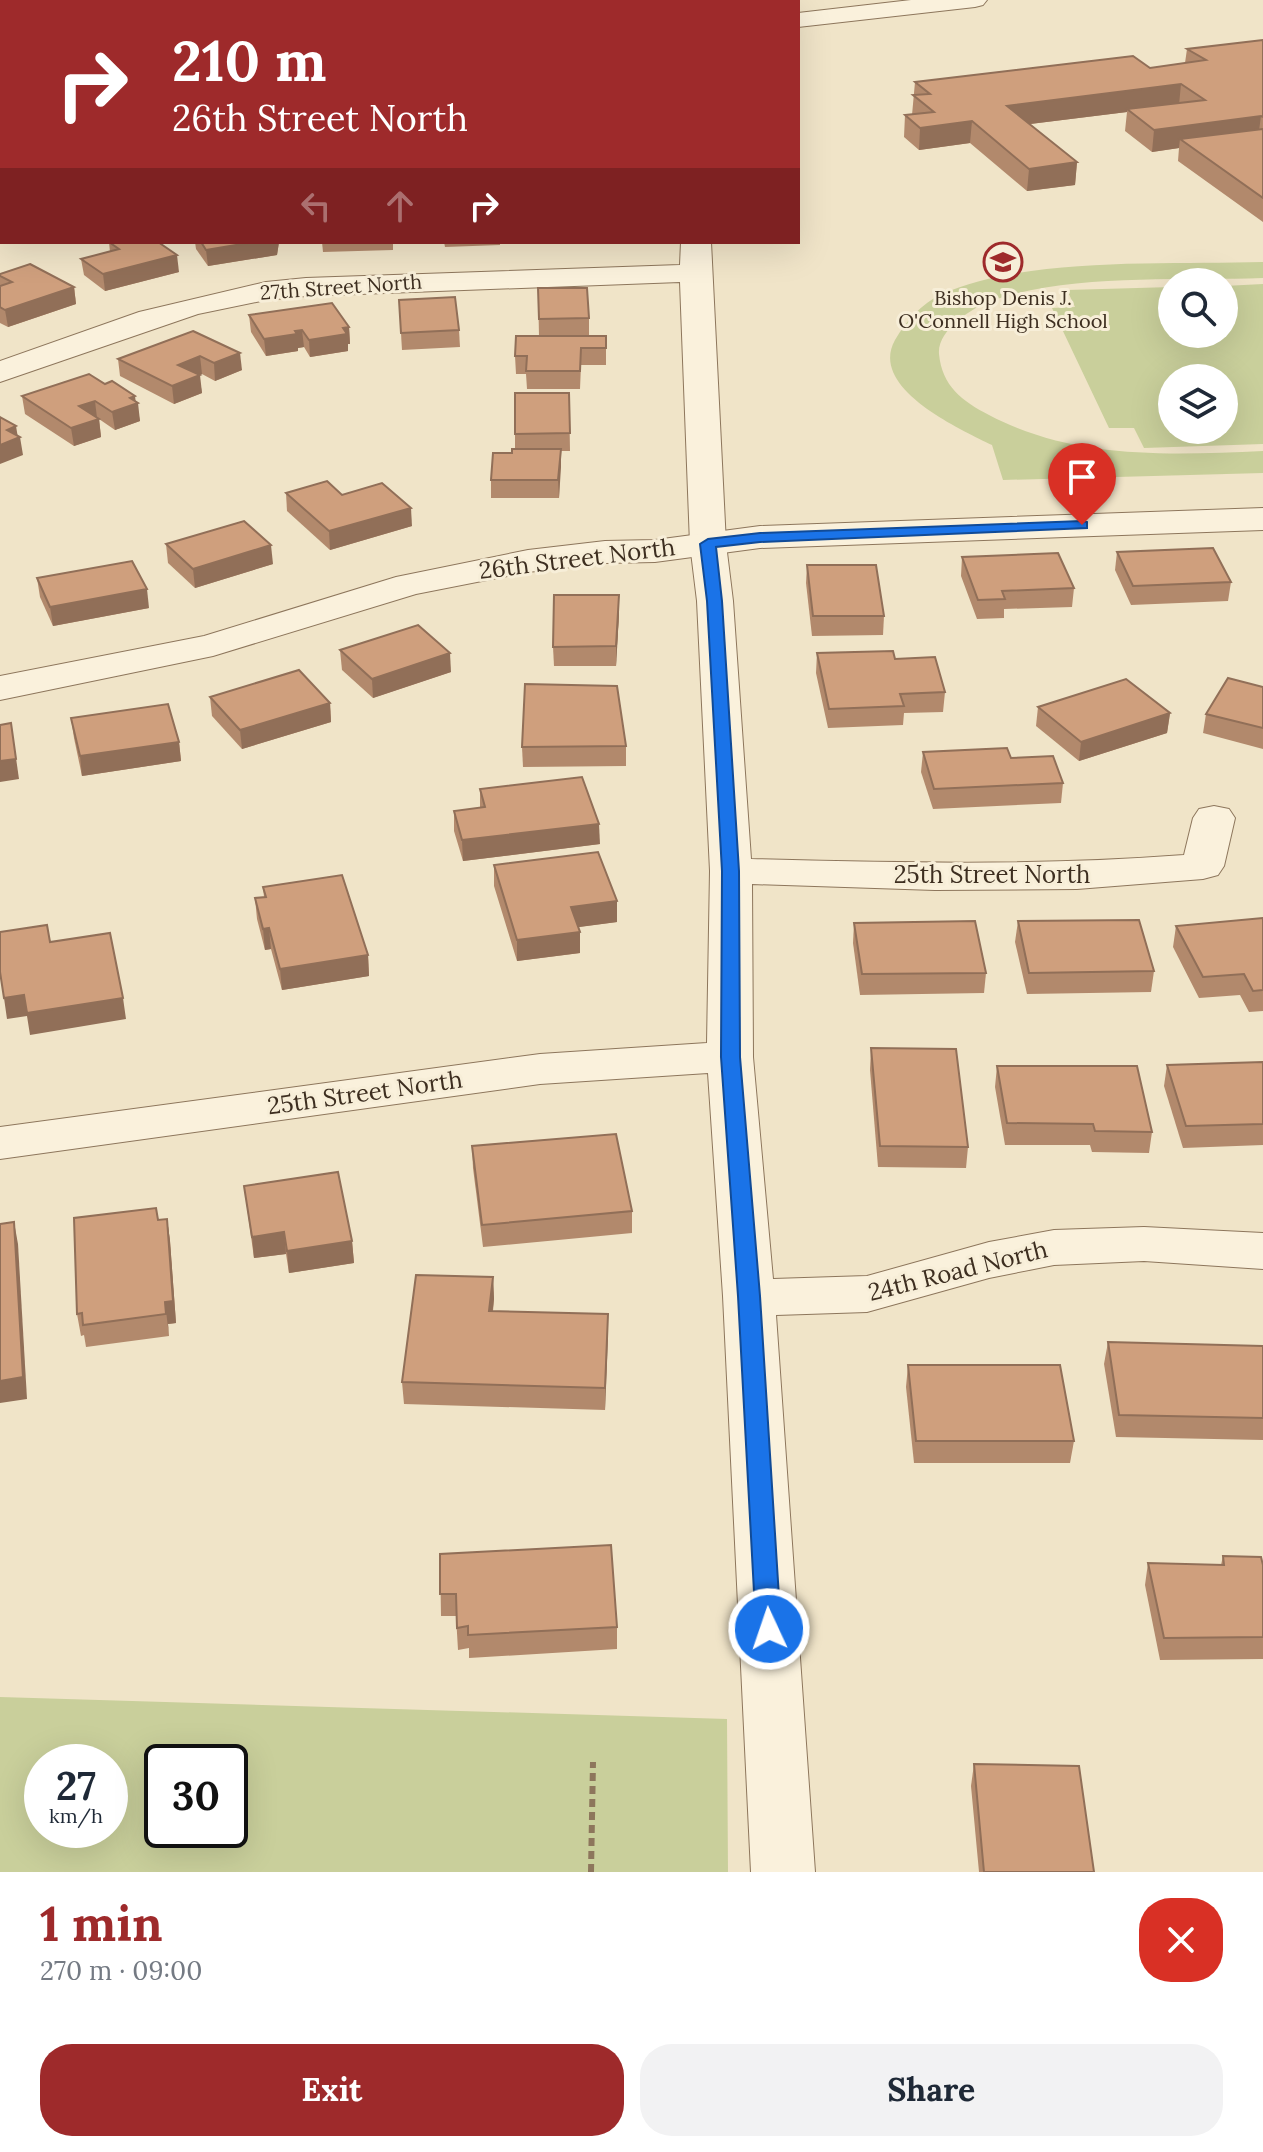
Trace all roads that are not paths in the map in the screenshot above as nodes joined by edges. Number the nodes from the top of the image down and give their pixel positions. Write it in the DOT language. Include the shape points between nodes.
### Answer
graph roads {
  1 [pos="975,0"];
  2 [pos="800,20"];
  3 [pos="695,257"];
  4 [pos="0,372"];
  5 [pos="1263,519"];
  6 [pos="708,544"];
  7 [pos="0,688"];
  8 [pos="1214,818"];
  9 [pos="731,871"];
  10 [pos="730,1057"];
  11 [pos="0,1143"];
  12 [pos="1263,1251"];
  13 [pos="749,1296"];
  14 [pos="783,1872"];
  1 -- 2 [label="street"];
  3 -- 4 [label="street, 27th Street North" via="253,292 161,314"];
  3 -- 6 [label="street"];
  5 -- 6 [label="street, 26th Street North" via="760,537"];
  6 -- 7 [label="street, 26th Street North" via="471,571 383,592 213,645"];
  6 -- 9 [label="street"];
  8 -- 9 [label="street, 25th Street North" via="1203,866 1077,876"];
  9 -- 10 [label="street"];
  10 -- 11 [label="street, 25th Street North" via="540,1069"];
  10 -- 13 [label="street"];
  12 -- 13 [label="street, 24th Road North" via="1058,1247 1008,1255 857,1296"];
  13 -- 14 [label="street"];
}
